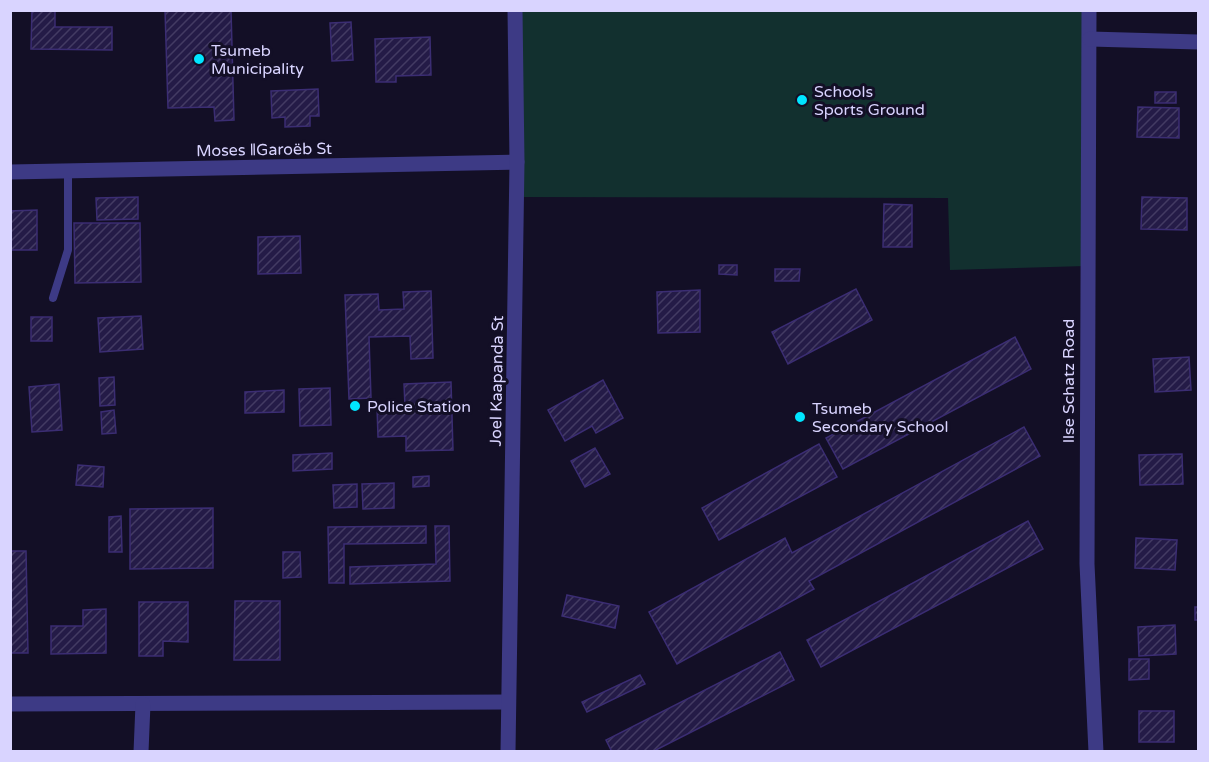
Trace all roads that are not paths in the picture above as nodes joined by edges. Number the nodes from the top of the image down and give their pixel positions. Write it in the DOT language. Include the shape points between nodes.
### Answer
graph roads {
  1 [pos="515,10"];
  2 [pos="1089,10"];
  3 [pos="1089,39"];
  4 [pos="1198,42"];
  5 [pos="517,162"];
  6 [pos="68,171"];
  7 [pos="10,172"];
  8 [pos="53,298"];
  9 [pos="508,702"];
  10 [pos="10,704"];
  11 [pos="143,704"];
  12 [pos="141,752"];
  13 [pos="508,752"];
  14 [pos="1096,752"];
  1 -- 5 [label="street, Joel Kaapanda St"];
  2 -- 3 [label="street, Ilse Schatz Road"];
  3 -- 4 [label="street"];
  3 -- 14 [label="street, Ilse Schatz Road" via="1087,564"];
  5 -- 6 [label="street, Moses ǁGaroëb St"];
  5 -- 9 [label="street, Joel Kaapanda St"];
  6 -- 7 [label="street, Moses ǁGaroëb St"];
  6 -- 8 [label="lane" via="68,250"];
  9 -- 11 [label="street"];
  9 -- 13 [label="street, Joel Kaapanda St"];
  10 -- 11 [label="street"];
  11 -- 12 [label="street"];
}
